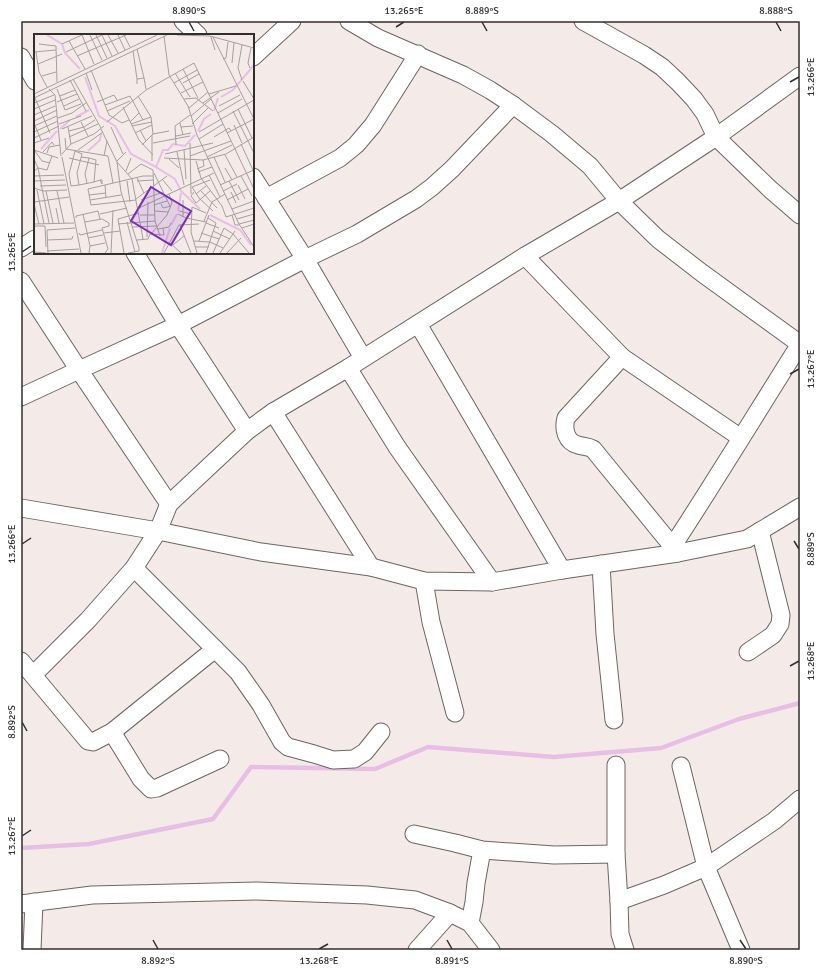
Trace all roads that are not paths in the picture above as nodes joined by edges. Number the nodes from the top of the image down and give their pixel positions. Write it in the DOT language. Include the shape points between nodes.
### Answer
graph roads {
  1 [pos="183,21"];
  2 [pos="292,21"];
  3 [pos="349,21"];
  4 [pos="583,21"];
  5 [pos="197,34"];
  6 [pos="418,54"];
  7 [pos="254,56"];
  8 [pos="21,57"];
  9 [pos="800,76"];
  10 [pos="34,79"];
  11 [pos="514,106"];
  12 [pos="716,137"];
  13 [pos="254,179"];
  14 [pos="266,198"];
  15 [pos="620,201"];
  16 [pos="800,215"];
  17 [pos="34,240"];
  18 [pos="21,248"];
  19 [pos="136,254"];
  20 [pos="525,256"];
  21 [pos="305,259"];
  22 [pos="21,282"];
  23 [pos="418,324"];
  24 [pos="178,326"];
  25 [pos="800,344"];
  26 [pos="622,357"];
  27 [pos="363,358"];
  28 [pos="348,368"];
  29 [pos="79,370"];
  30 [pos="21,397"];
  31 [pos="274,412"];
  32 [pos="247,431"];
  33 [pos="741,438"];
  34 [pos="168,504"];
  35 [pos="800,507"];
  36 [pos="21,508"];
  37 [pos="760,531"];
  38 [pos="158,532"];
  39 [pos="675,550"];
  40 [pos="601,564"];
  41 [pos="371,567"];
  42 [pos="134,568"];
  43 [pos="562,570"];
  44 [pos="424,581"];
  45 [pos="492,582"];
  46 [pos="215,649"];
  47 [pos="748,652"];
  48 [pos="21,661"];
  49 [pos="33,675"];
  50 [pos="454,713"];
  51 [pos="614,720"];
  52 [pos="112,732"];
  53 [pos="381,732"];
  54 [pos="220,759"];
  55 [pos="616,765"];
  56 [pos="681,766"];
  57 [pos="800,799"];
  58 [pos="414,834"];
  59 [pos="482,850"];
  60 [pos="616,854"];
  61 [pos="706,867"];
  62 [pos="619,901"];
  63 [pos="28,903"];
  64 [pos="450,913"];
  65 [pos="470,923"];
  66 [pos="32,950"];
  67 [pos="417,950"];
  68 [pos="491,950"];
  69 [pos="625,950"];
  70 [pos="740,950"];
  1 -- 5 [label="street"];
  2 -- 7 [label="street"];
  3 -- 6 [label="street" via="378,38"];
  4 -- 12 [label="street" via="662,67 694,99 705,114"];
  6 -- 11 [label="street" via="463,75"];
  6 -- 14 [label="street" via="373,125 356,145 340,158"];
  8 -- 10 [label="street"];
  9 -- 12 [label="street"];
  11 -- 15 [label="street" via="590,166"];
  11 -- 21 [label="street" via="452,169 416,199 357,234"];
  12 -- 15 [label="street"];
  12 -- 16 [label="street"];
  13 -- 14 [label="street"];
  14 -- 21 [label="street"];
  15 -- 20 [label="street"];
  15 -- 25 [label="street" via="658,239"];
  17 -- 18 [label="street"];
  19 -- 24 [label="street"];
  20 -- 23 [label="street"];
  20 -- 26 [label="street"];
  21 -- 24 [label="street"];
  21 -- 27 [label="street"];
  22 -- 29 [label="street"];
  23 -- 27 [label="street"];
  23 -- 43 [label="street"];
  24 -- 29 [label="street"];
  24 -- 32 [label="street"];
  25 -- 33 [label="street"];
  26 -- 33 [label="street"];
  26 -- 39 [label="street" via="566,418 565,432 575,444 593,449"];
  27 -- 28 [label="street"];
  28 -- 31 [label="street"];
  28 -- 45 [label="street" via="397,447"];
  29 -- 30 [label="street"];
  29 -- 34 [label="street"];
  31 -- 32 [label="street"];
  31 -- 41 [label="street"];
  32 -- 34 [label="street"];
  33 -- 39 [label="street"];
  34 -- 38 [label="street"];
  35 -- 37 [label="street"];
  36 -- 38 [label="street"];
  37 -- 39 [label="street" via="747,539"];
  37 -- 47 [label="street" via="781,615 780,624 773,635"];
  38 -- 41 [label="street" via="260,552"];
  38 -- 42 [label="street"];
  39 -- 40 [label="street"];
  40 -- 43 [label="street"];
  40 -- 51 [label="street"];
  41 -- 44 [label="street"];
  42 -- 46 [label="street"];
  42 -- 49 [label="street" via="88,620"];
  43 -- 45 [label="street"];
  44 -- 45 [label="street"];
  44 -- 50 [label="street" via="431,622"];
  46 -- 52 [label="street"];
  46 -- 53 [label="street" via="238,672 282,742 288,747 333,760 354,759 365,752"];
  48 -- 49 [label="street"];
  49 -- 52 [label="street" via="88,741 93,742"];
  52 -- 54 [label="street" via="141,779 151,789"];
  55 -- 60 [label="street"];
  56 -- 61 [label="street"];
  57 -- 61 [label="street" via="774,821"];
  58 -- 59 [label="street"];
  59 -- 60 [label="street" via="554,855"];
  59 -- 65 [label="street"];
  60 -- 62 [label="street"];
  61 -- 62 [label="street"];
  61 -- 70 [label="street"];
  62 -- 69 [label="street" via="620,934"];
  63 -- 64 [label="street" via="92,895 256,891 408,899"];
  63 -- 66 [label="street"];
  64 -- 65 [label="street"];
  64 -- 67 [label="street"];
  65 -- 68 [label="street"];
}
